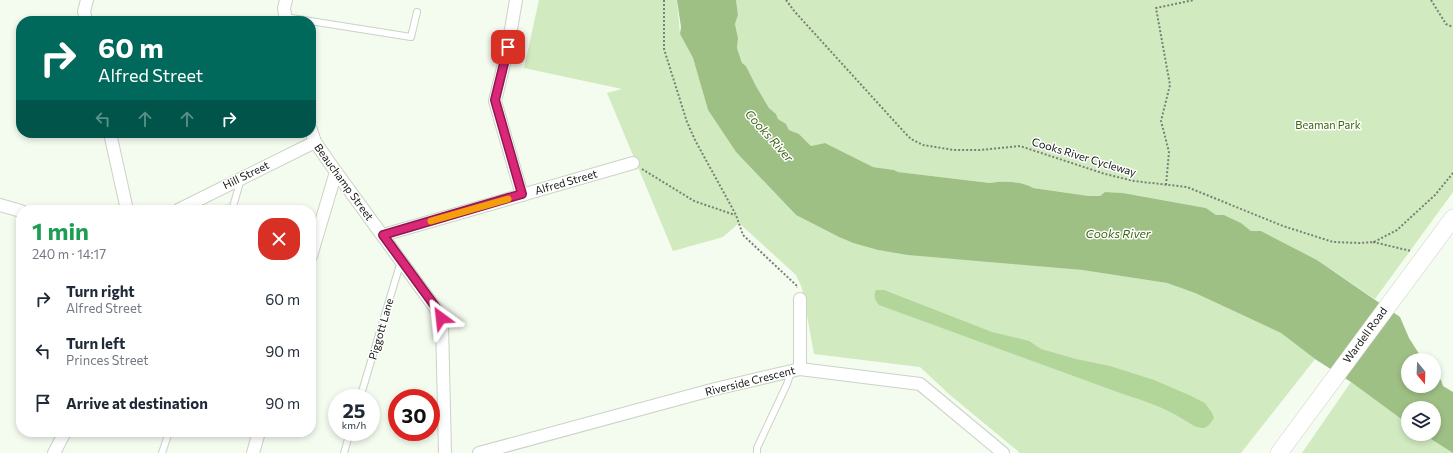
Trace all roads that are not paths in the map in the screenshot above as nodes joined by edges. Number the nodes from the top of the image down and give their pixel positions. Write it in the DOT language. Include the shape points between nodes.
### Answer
graph roads {
  1 [pos="86,0"];
  2 [pos="286,0"];
  3 [pos="516,0"];
  4 [pos="417,12"];
  5 [pos="85,16"];
  6 [pos="285,16"];
  7 [pos="316,23"];
  8 [pos="111,138"];
  9 [pos="314,138"];
  10 [pos="315,142"];
  11 [pos="633,163"];
  12 [pos="336,172"];
  13 [pos="242,177"];
  14 [pos="522,194"];
  15 [pos="0,205"];
  16 [pos="126,205"];
  17 [pos="188,205"];
  18 [pos="234,205"];
  19 [pos="16,210"];
  20 [pos="1453,218"];
  21 [pos="383,235"];
  22 [pos="316,239"];
  23 [pos="401,260"];
  24 [pos="800,299"];
  25 [pos="796,369"];
  26 [pos="363,389"];
  27 [pos="62,437"];
  28 [pos="167,437"];
  29 [pos="258,437"];
  30 [pos="347,441"];
  31 [pos="54,453"];
  32 [pos="162,453"];
  33 [pos="253,453"];
  34 [pos="344,453"];
  35 [pos="446,453"];
  36 [pos="479,453"];
  37 [pos="757,453"];
  38 [pos="1003,453"];
  39 [pos="1279,453"];
  1 -- 5 [label="street"];
  2 -- 6 [label="street"];
  3 -- 14 [label="street" via="495,100"];
  4 -- 7 [label="lane" via="411,37"];
  8 -- 16 [label="street"];
  9 -- 10 [label="street, Beauchamp Street"];
  10 -- 12 [label="street, Beauchamp Street"];
  10 -- 13 [label="street, Hill Street"];
  11 -- 14 [label="street, Alfred Street"];
  12 -- 21 [label="street, Beauchamp Street"];
  12 -- 22 [label="street"];
  13 -- 17 [label="street, Hill Street"];
  13 -- 18 [label="lane"];
  14 -- 21 [label="street, Alfred Street"];
  15 -- 19 [label="street"];
  20 -- 39 [label="main road, Wardell Road"];
  21 -- 23 [label="street, Beauchamp Street"];
  23 -- 26 [label="lane, Piggott Lane"];
  23 -- 35 [label="street, Beauchamp Street" via="441,318"];
  24 -- 25 [label="street"];
  25 -- 36 [label="street, Riverside Crescent"];
  25 -- 37 [label="lane" via="757,448"];
  25 -- 38 [label="street, Riverside Crescent" via="920,384"];
  27 -- 31 [label="street"];
  28 -- 32 [label="lane"];
  29 -- 33 [label="street"];
  30 -- 34 [label="lane"];
}
